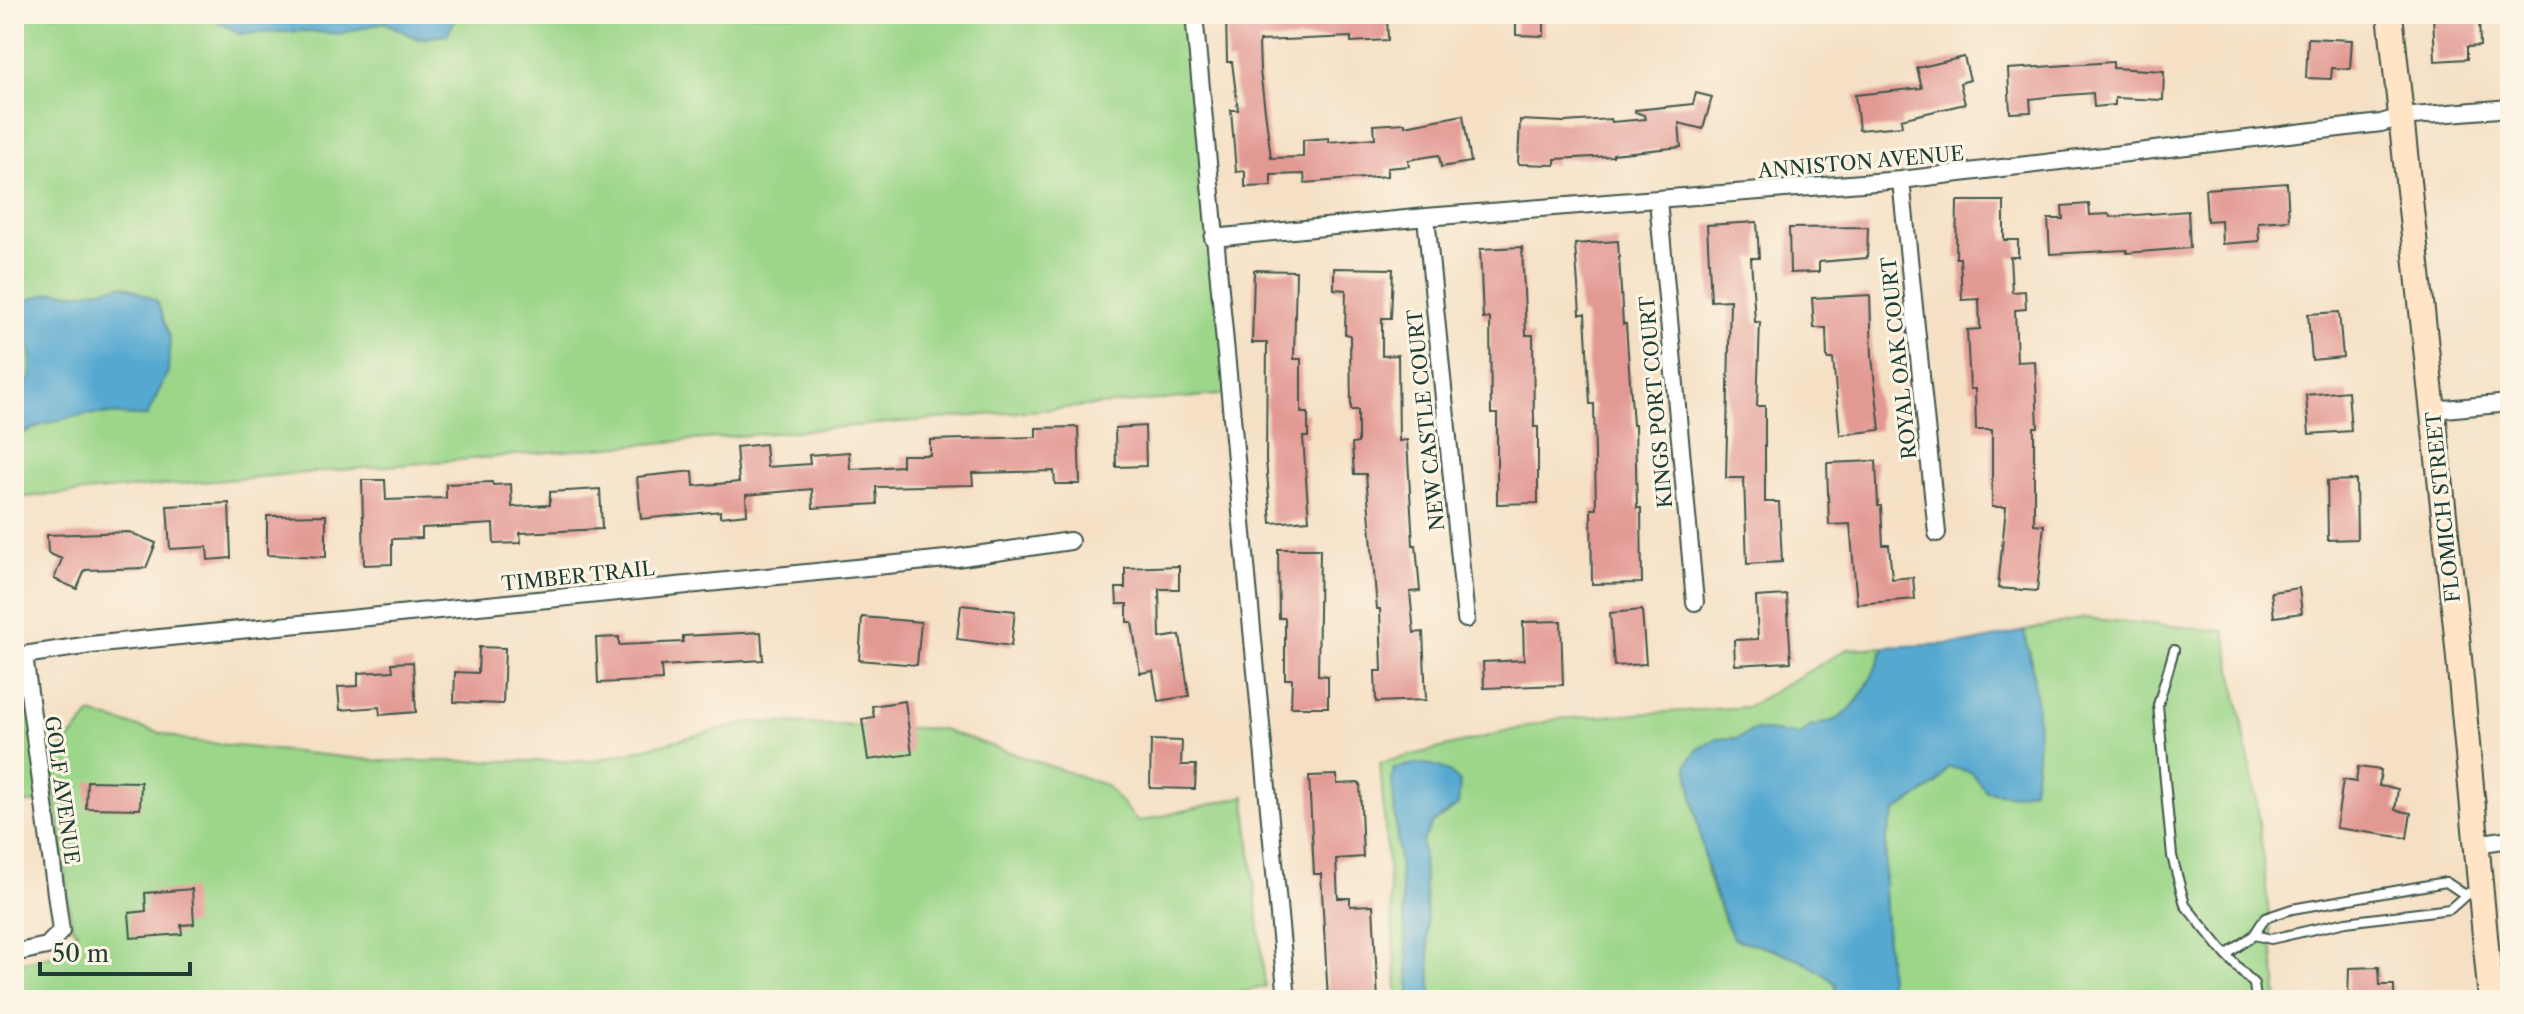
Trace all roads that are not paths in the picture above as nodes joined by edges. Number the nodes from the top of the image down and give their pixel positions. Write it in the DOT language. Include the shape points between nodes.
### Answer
graph roads {
  1 [pos="1194,14"];
  2 [pos="2390,14"];
  3 [pos="2510,108"];
  4 [pos="2401,117"];
  5 [pos="1901,180"];
  6 [pos="1658,200"];
  7 [pos="1426,217"];
  8 [pos="1213,238"];
  9 [pos="2510,403"];
  10 [pos="2433,410"];
  11 [pos="1937,533"];
  12 [pos="1070,541"];
  13 [pos="1695,602"];
  14 [pos="1466,619"];
  15 [pos="2174,650"];
  16 [pos="24,655"];
  17 [pos="2510,839"];
  18 [pos="2476,844"];
  19 [pos="2472,893"];
  20 [pos="2254,935"];
  21 [pos="14,953"];
  22 [pos="2226,955"];
  23 [pos="1287,1000"];
  24 [pos="2256,1000"];
  25 [pos="2491,1000"];
  1 -- 8 [label="street"];
  2 -- 4 [label="street, FLOMICH STREET"];
  3 -- 4 [label="street, ANNISTON AVENUE"];
  4 -- 5 [label="street, ANNISTON AVENUE"];
  4 -- 10 [label="street, FLOMICH STREET"];
  5 -- 6 [label="street, ANNISTON AVENUE"];
  5 -- 11 [label="street, ROYAL OAK COURT"];
  6 -- 7 [label="street, ANNISTON AVENUE"];
  6 -- 13 [label="street, KINGS PORT COURT"];
  7 -- 8 [label="street, ANNISTON AVENUE"];
  7 -- 14 [label="street, NEW CASTLE COURT"];
  8 -- 23 [label="street"];
  9 -- 10 [label="street"];
  10 -- 18 [label="street, FLOMICH STREET"];
  12 -- 16 [label="street, TIMBER TRAIL" via="956,558"];
  15 -- 22 [label="lane" via="2158,705 2172,856 2185,905"];
  16 -- 21 [label="street, GOLF AVENUE" via="61,931 47,946"];
  17 -- 18 [label="street"];
  18 -- 19 [label="street, FLOMICH STREET"];
  19 -- 20 [label="lane" via="2450,909 2346,922 2271,939"];
  19 -- 20 [label="lane" via="2446,882 2292,909 2265,918"];
  19 -- 25 [label="street, FLOMICH STREET"];
  20 -- 22 [label="lane"];
  22 -- 24 [label="lane" via="2254,984"];
}
